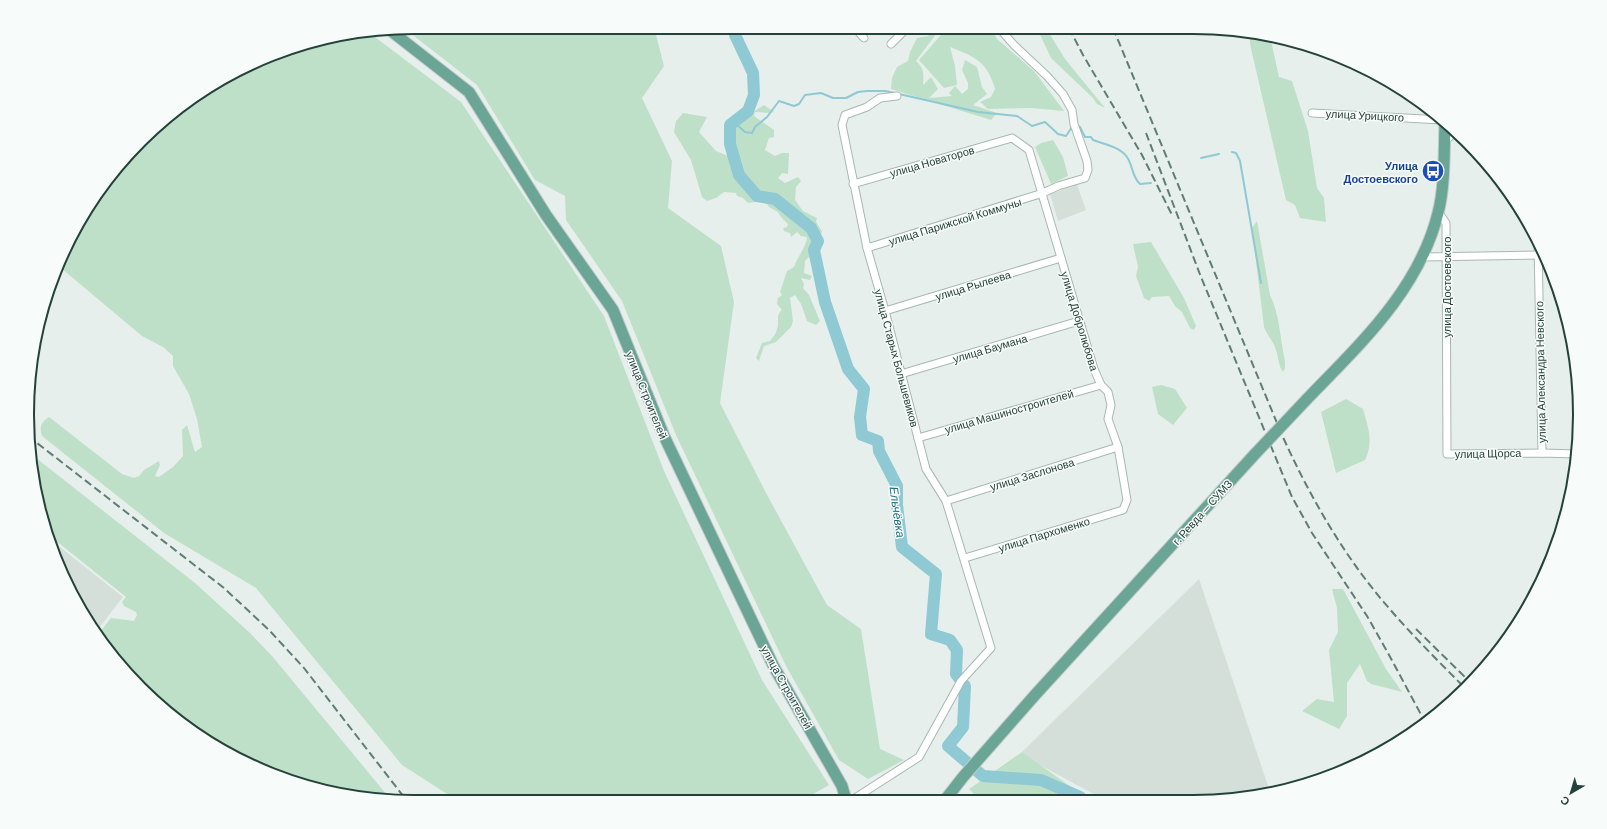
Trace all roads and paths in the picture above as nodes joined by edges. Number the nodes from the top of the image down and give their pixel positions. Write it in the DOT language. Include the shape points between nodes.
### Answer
graph roads {
  1 [pos="860,34"];
  2 [pos="901,34"];
  3 [pos="1004,34"];
  4 [pos="396,35"];
  5 [pos="864,38"];
  6 [pos="891,44"];
  7 [pos="897,96"];
  8 [pos="1312,113"];
  9 [pos="1432,119"];
  10 [pos="1445,129"];
  11 [pos="1451,135"];
  12 [pos="1012,138"];
  13 [pos="1444,142"];
  14 [pos="853,184"];
  15 [pos="1043,193"];
  16 [pos="1439,213"];
  17 [pos="867,248"];
  18 [pos="1538,255"];
  19 [pos="1445,256"];
  20 [pos="1423,257"];
  21 [pos="1061,258"];
  22 [pos="1541,262"];
  23 [pos="885,311"];
  24 [pos="1079,321"];
  25 [pos="901,374"];
  26 [pos="1101,385"];
  27 [pos="918,438"];
  28 [pos="1118,447"];
  29 [pos="1542,453"];
  30 [pos="1447,454"];
  31 [pos="1571,454"];
  32 [pos="946,501"];
  33 [pos="1123,510"];
  34 [pos="964,558"];
  35 [pos="845,795"];
  36 [pos="860,795"];
  37 [pos="949,795"];
  1 -- 5 [label="street"];
  2 -- 6 [label="street"];
  3 -- 15 [label="street, улица Парижской Коммуны" via="1056,85 1067,100 1087,161 1088,170 1084,178"];
  4 -- 35 [label="main road, улица Строителей" via="469,92 546,215 613,310 667,443 774,667 842,786"];
  7 -- 14 [label="street, улица Старых Большевиков" via="880,98 843,118"];
  8 -- 9 [label="street, улица Урицкого"];
  10 -- 13 [label="main road, улица Достоевского"];
  11 -- 13 [label="street"];
  12 -- 14 [label="street, улица Новаторов"];
  12 -- 15 [label="street, улица Добролюбова" via="1029,150"];
  13 -- 16 [label="main road, улица Достоевского"];
  14 -- 17 [label="street, улица Старых Большевиков"];
  15 -- 17 [label="street, улица Парижской Коммуны"];
  15 -- 21 [label="street, улица Добролюбова"];
  16 -- 19 [label="street, улица Достоевского" via="1446,223"];
  16 -- 20 [label="main road, г. Ревда — СУМЗ"];
  17 -- 23 [label="street, улица Старых Большевиков"];
  18 -- 19 [label="street"];
  19 -- 20 [label="street"];
  19 -- 30 [label="street, улица Достоевского"];
  20 -- 37 [label="main road, г. Ревда — СУМЗ, bridge" via="1413,276 1374,329 1255,454 1035,696"];
  21 -- 23 [label="street, улица Рылеева"];
  21 -- 24 [label="street, улица Добролюбова"];
  22 -- 29 [label="street, улица Александра Невского"];
  23 -- 25 [label="street, улица Старых Большевиков"];
  24 -- 25 [label="street, улица Баумана"];
  24 -- 26 [label="street, улица Добролюбова"];
  25 -- 27 [label="street, улица Старых Большевиков"];
  26 -- 27 [label="street, улица Машиностроителей"];
  26 -- 28 [label="street, улица Добролюбова" via="1108,392 1111,405 1108,419"];
  27 -- 32 [label="street, улица Старых Большевиков" via="926,469"];
  28 -- 32 [label="street, улица Заслонова"];
  28 -- 33 [label="street, улица Добролюбова" via="1127,500"];
  29 -- 30 [label="street, улица Щорса"];
  29 -- 31 [label="street, улица Щорса"];
  32 -- 34 [label="street, улица Старых Большевиков"];
  33 -- 34 [label="street, улица Пархоменко"];
  34 -- 36 [label="street, улица Старых Большевиков" via="992,648 961,681 919,757"];
}
